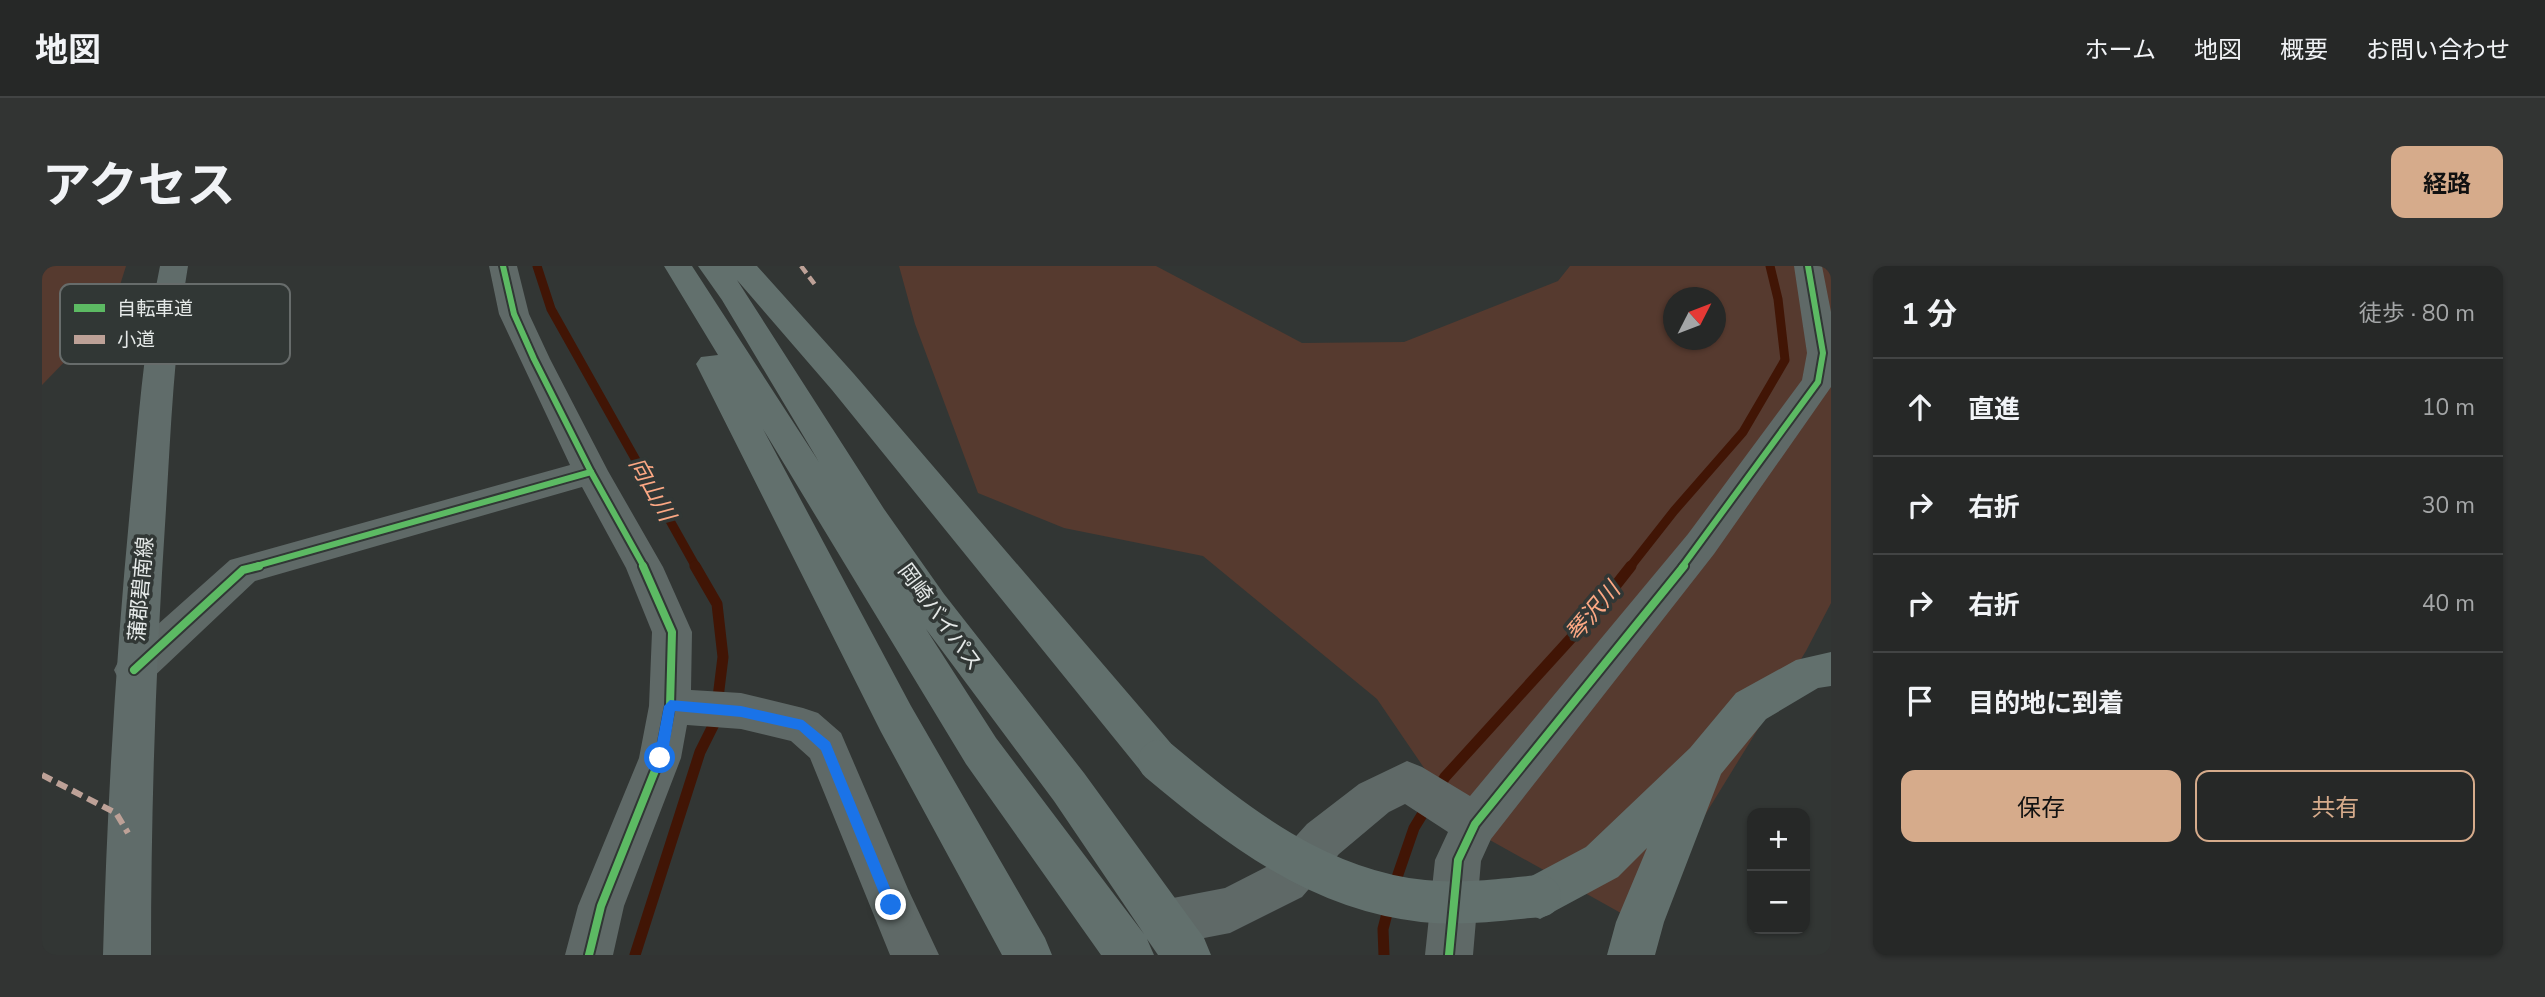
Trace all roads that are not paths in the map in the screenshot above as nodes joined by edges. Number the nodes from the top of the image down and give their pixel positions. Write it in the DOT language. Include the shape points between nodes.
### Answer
graph roads {
  1 [pos="174,266"];
  2 [pos="503,266"];
  3 [pos="661,266"];
  4 [pos="678,266"];
  5 [pos="712,266"];
  6 [pos="741,266"];
  7 [pos="1808,266"];
  8 [pos="170,284"];
  9 [pos="1827,354"];
  10 [pos="160,364"];
  11 [pos="591,472"];
  12 [pos="1831,669"];
  13 [pos="134,670"];
  14 [pos="678,706"];
  15 [pos="1705,762"];
  16 [pos="1470,821"];
  17 [pos="1180,938"];
  18 [pos="1636,938"];
  19 [pos="127,955"];
  20 [pos="589,955"];
  21 [pos="915,955"];
  22 [pos="1028,955"];
  23 [pos="1129,955"];
  24 [pos="1449,955"];
  1 -- 8 [label="main road, 蒲郡碧南線"];
  2 -- 11 [label="street" via="514,314"];
  3 -- 22 [label="highway" via="895,719"];
  4 -- 23 [label="highway, 岡崎バイパス" via="981,751"];
  5 -- 17 [label="highway, 岡崎バイパス" via="871,520 930,605"];
  6 -- 15 [label="highway, bridge" via="1159,761 1234,824 1280,853 1348,886 1409,900 1482,902 1540,896 1602,862"];
  7 -- 9 [label="street"];
  9 -- 16 [label="street" via="1818,382 1701,544"];
  10 -- 13 [label="main road, 蒲郡碧南線"];
  11 -- 13 [label="street" via="243,570"];
  11 -- 14 [label="street" via="644,567 672,632"];
  12 -- 15 [label="highway" via="1810,672 1751,706"];
  13 -- 19 [label="main road, 蒲郡碧南線"];
  14 -- 20 [label="street" via="601,906"];
  14 -- 21 [label="street" via="728,710 803,726 825,746"];
  15 -- 18 [label="highway"];
  16 -- 17 [label="street" via="1407,781 1374,798 1323,839 1286,881"];
  16 -- 24 [label="street" via="1458,860"];
}
